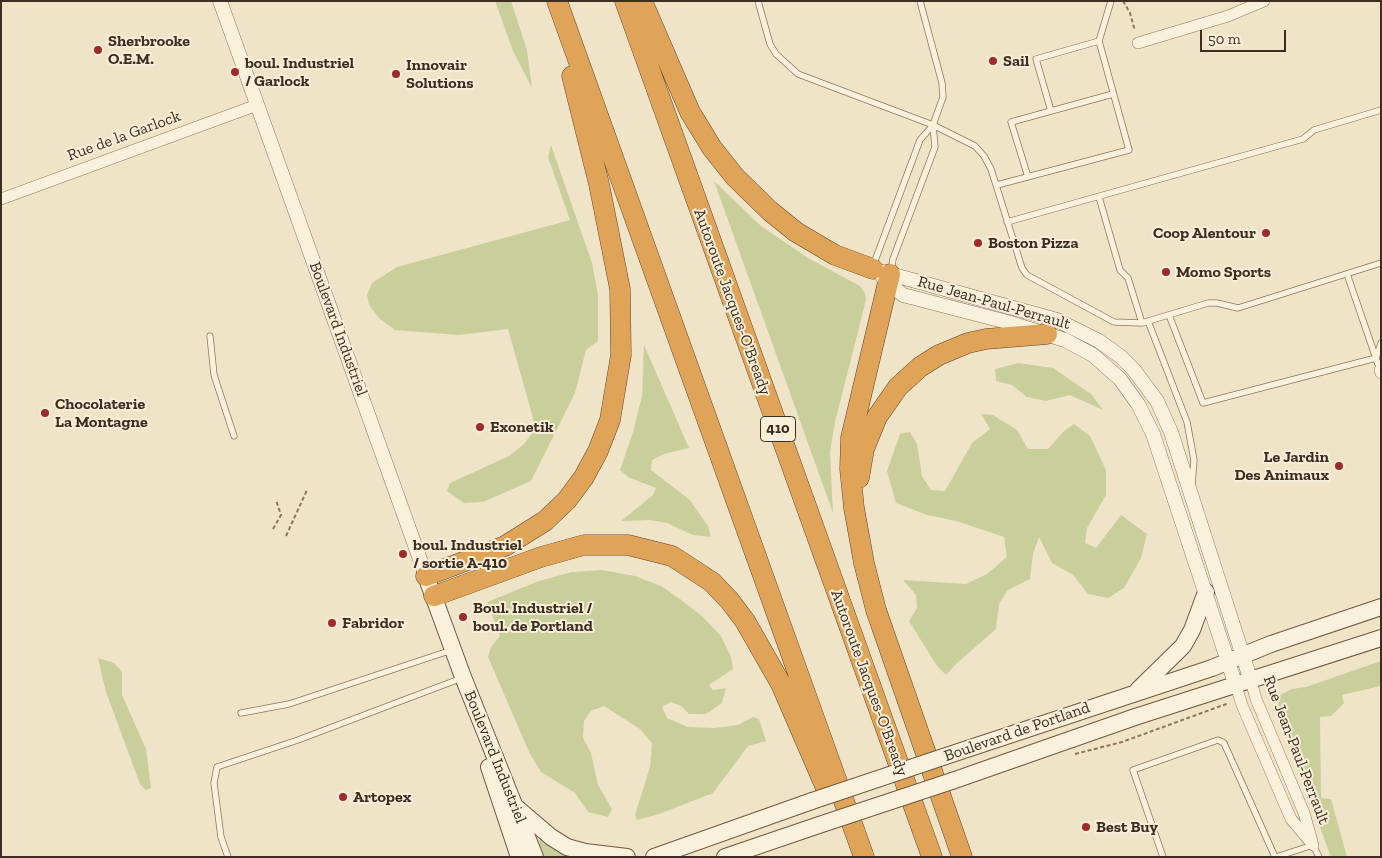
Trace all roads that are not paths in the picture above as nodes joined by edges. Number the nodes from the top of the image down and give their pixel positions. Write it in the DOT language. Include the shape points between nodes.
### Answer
graph roads {
  1 [pos="220,1"];
  2 [pos="556,1"];
  3 [pos="625,1"];
  4 [pos="642,1"];
  5 [pos="758,1"];
  6 [pos="920,1"];
  7 [pos="1111,1"];
  8 [pos="1264,1"];
  9 [pos="1099,41"];
  10 [pos="1138,43"];
  11 [pos="1113,94"];
  12 [pos="257,105"];
  13 [pos="1381,110"];
  14 [pos="1051,111"];
  15 [pos="933,126"];
  16 [pos="1028,177"];
  17 [pos="997,185"];
  18 [pos="1099,197"];
  19 [pos="1,199"];
  20 [pos="1007,222"];
  21 [pos="1381,263"];
  22 [pos="1347,274"];
  23 [pos="884,275"];
  24 [pos="1169,315"];
  25 [pos="1145,322"];
  26 [pos="1047,334"];
  27 [pos="210,336"];
  28 [pos="1381,343"];
  29 [pos="1376,358"];
  30 [pos="1380,371"];
  31 [pos="234,436"];
  32 [pos="1191,491"];
  33 [pos="859,543"];
  34 [pos="426,576"];
  35 [pos="1206,592"];
  36 [pos="434,596"];
  37 [pos="1381,607"];
  38 [pos="1381,638"];
  39 [pos="454,653"];
  40 [pos="1236,658"];
  41 [pos="463,678"];
  42 [pos="1243,683"];
  43 [pos="1135,693"];
  44 [pos="241,713"];
  45 [pos="516,808"];
  46 [pos="1313,845"];
  47 [pos="228,857"];
  48 [pos="519,857"];
  49 [pos="535,857"];
  50 [pos="628,857"];
  51 [pos="654,857"];
  52 [pos="725,857"];
  53 [pos="856,857"];
  54 [pos="864,857"];
  55 [pos="932,857"];
  56 [pos="962,857"];
  57 [pos="1163,857"];
  58 [pos="1276,857"];
  59 [pos="1319,857"];
  1 -- 12 [label="street, Boulevard Industriel"];
  2 -- 34 [label="highway" via="618,278 621,346 611,413 589,469 572,494 545,521 505,546"];
  2 -- 54 [label="highway"];
  3 -- 55 [label="highway, Autoroute Jacques-O'Bready / 410"];
  4 -- 23 [label="highway" via="690,112 731,172 760,203 796,232 835,255"];
  5 -- 15 [label="lane" via="770,44 798,74"];
  6 -- 15 [label="lane" via="942,84 943,97"];
  7 -- 9 [label="lane"];
  8 -- 10 [label="street" via="1228,16"];
  9 -- 11 [label="lane"];
  9 -- 14 [label="lane" via="1036,59"];
  11 -- 14 [label="lane"];
  11 -- 16 [label="lane" via="1128,150"];
  12 -- 19 [label="street, Rue de la Garlock"];
  12 -- 34 [label="street, Boulevard Industriel"];
  13 -- 18 [label="lane" via="1314,130 1303,139"];
  14 -- 16 [label="lane" via="1011,122"];
  15 -- 17 [label="lane" via="975,146 984,156"];
  15 -- 23 [label="lane" via="920,140"];
  15 -- 23 [label="lane" via="935,147"];
  16 -- 17 [label="lane"];
  17 -- 20 [label="lane"];
  18 -- 20 [label="lane"];
  18 -- 25 [label="lane" via="1120,270 1128,278"];
  20 -- 25 [label="lane" via="1022,268 1032,280 1114,322"];
  21 -- 22 [label="lane"];
  22 -- 24 [label="lane" via="1238,308 1208,303"];
  22 -- 29 [label="lane"];
  23 -- 26 [label="street, Rue Jean-Paul-Perrault" via="903,295"];
  23 -- 32 [label="street, Rue Jean-Paul-Perrault" via="1044,315 1109,347 1134,370 1157,401"];
  23 -- 33 [label="highway" via="850,446 852,496"];
  24 -- 25 [label="lane"];
  24 -- 29 [label="lane" via="1203,403"];
  25 -- 32 [label="lane" via="1189,428 1195,465"];
  26 -- 33 [label="highway" via="986,339 958,346 929,361 898,387 877,417 864,449 858,491"];
  26 -- 35 [label="street, Rue Jean-Paul-Perrault" via="1100,360 1120,379 1138,404 1153,434"];
  27 -- 31 [label="lane" via="214,374"];
  28 -- 29 [label="lane"];
  29 -- 30 [label="lane"];
  32 -- 40 [label="street, Rue Jean-Paul-Perrault"];
  33 -- 56 [label="highway" via="876,610"];
  34 -- 36 [label="main road, Boulevard Industriel"];
  35 -- 40 [label="street, Rue Jean-Paul-Perrault"];
  35 -- 43 [label="main road" via="1183,646"];
  36 -- 39 [label="main road, Boulevard Industriel"];
  36 -- 53 [label="highway" via="541,557 591,544 646,548 690,566 730,601 762,649 782,686"];
  37 -- 40 [label="main road, Boulevard de Portland"];
  38 -- 42 [label="main road, Boulevard de Portland"];
  39 -- 41 [label="main road, Boulevard Industriel"];
  39 -- 44 [label="lane" via="289,704"];
  40 -- 42 [label="street, Rue Jean-Paul-Perrault"];
  40 -- 43 [label="main road, Boulevard de Portland"];
  41 -- 45 [label="main road, Boulevard Industriel"];
  41 -- 47 [label="lane" via="217,767 214,783 221,837"];
  41 -- 48 [label="main road, Boulevard Industriel"];
  42 -- 46 [label="street, Rue Jean-Paul-Perrault" via="1242,705 1291,819"];
  42 -- 52 [label="main road, Boulevard de Portland, bridge"];
  43 -- 51 [label="main road, Boulevard de Portland, bridge"];
  45 -- 49 [label="main road, Boulevard Industriel"];
  45 -- 50 [label="main road" via="551,838 567,847"];
  46 -- 58 [label="lane"];
  46 -- 59 [label="lane"];
  57 -- 58 [label="lane" via="1133,770 1218,740 1224,742"];
}
